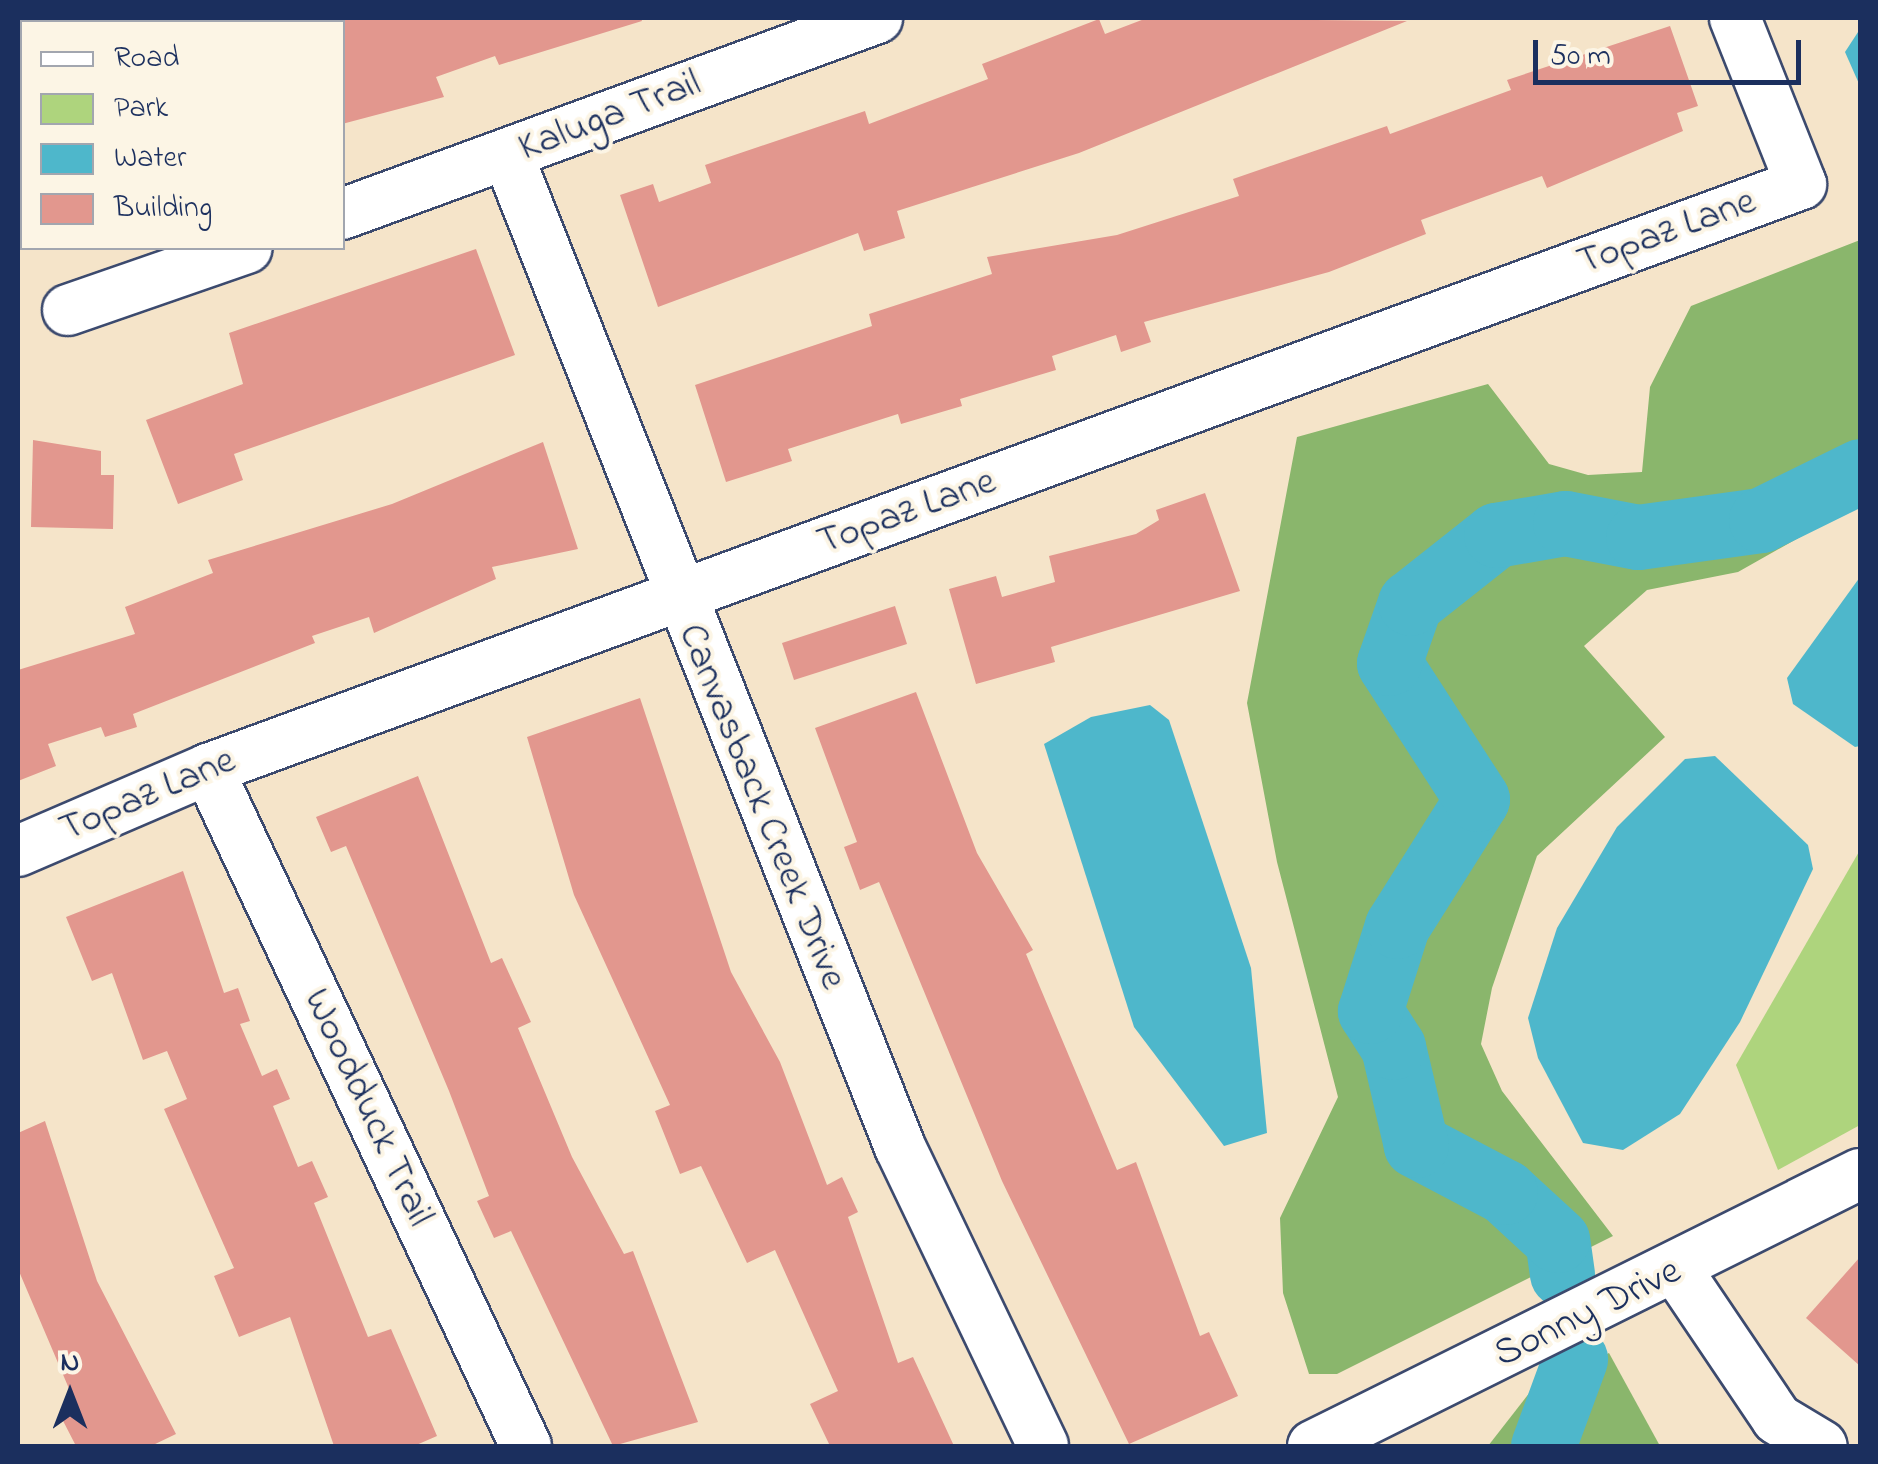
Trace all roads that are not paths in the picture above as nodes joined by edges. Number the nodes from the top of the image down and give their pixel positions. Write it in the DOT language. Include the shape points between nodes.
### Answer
graph roads {
  1 [pos="877,18"];
  2 [pos="1735,18"];
  3 [pos="508,156"];
  4 [pos="345,213"];
  5 [pos="241,250"];
  6 [pos="68,310"];
  7 [pos="676,598"];
  8 [pos="208,769"];
  9 [pos="18,851"];
  10 [pos="1860,1174"];
  11 [pos="1678,1272"];
  12 [pos="526,1446"];
  13 [pos="1043,1446"];
  14 [pos="1313,1446"];
  15 [pos="1822,1446"];
  1 -- 3 [label="street, Kaluga Trail"];
  2 -- 7 [label="street, Topaz Lane" via="1800,184"];
  3 -- 4 [label="street, Kaluga Trail"];
  3 -- 7 [label="street, Canvasback Creek Drive"];
  5 -- 6 [label="street"];
  7 -- 8 [label="street, Topaz Lane"];
  7 -- 13 [label="street, Canvasback Creek Drive" via="900,1147"];
  8 -- 9 [label="street, Topaz Lane"];
  8 -- 12 [label="street, Woodduck Trail"];
  10 -- 11 [label="street, Sonny Drive"];
  11 -- 14 [label="street, Sonny Drive"];
  11 -- 15 [label="street" via="1776,1419"];
}
